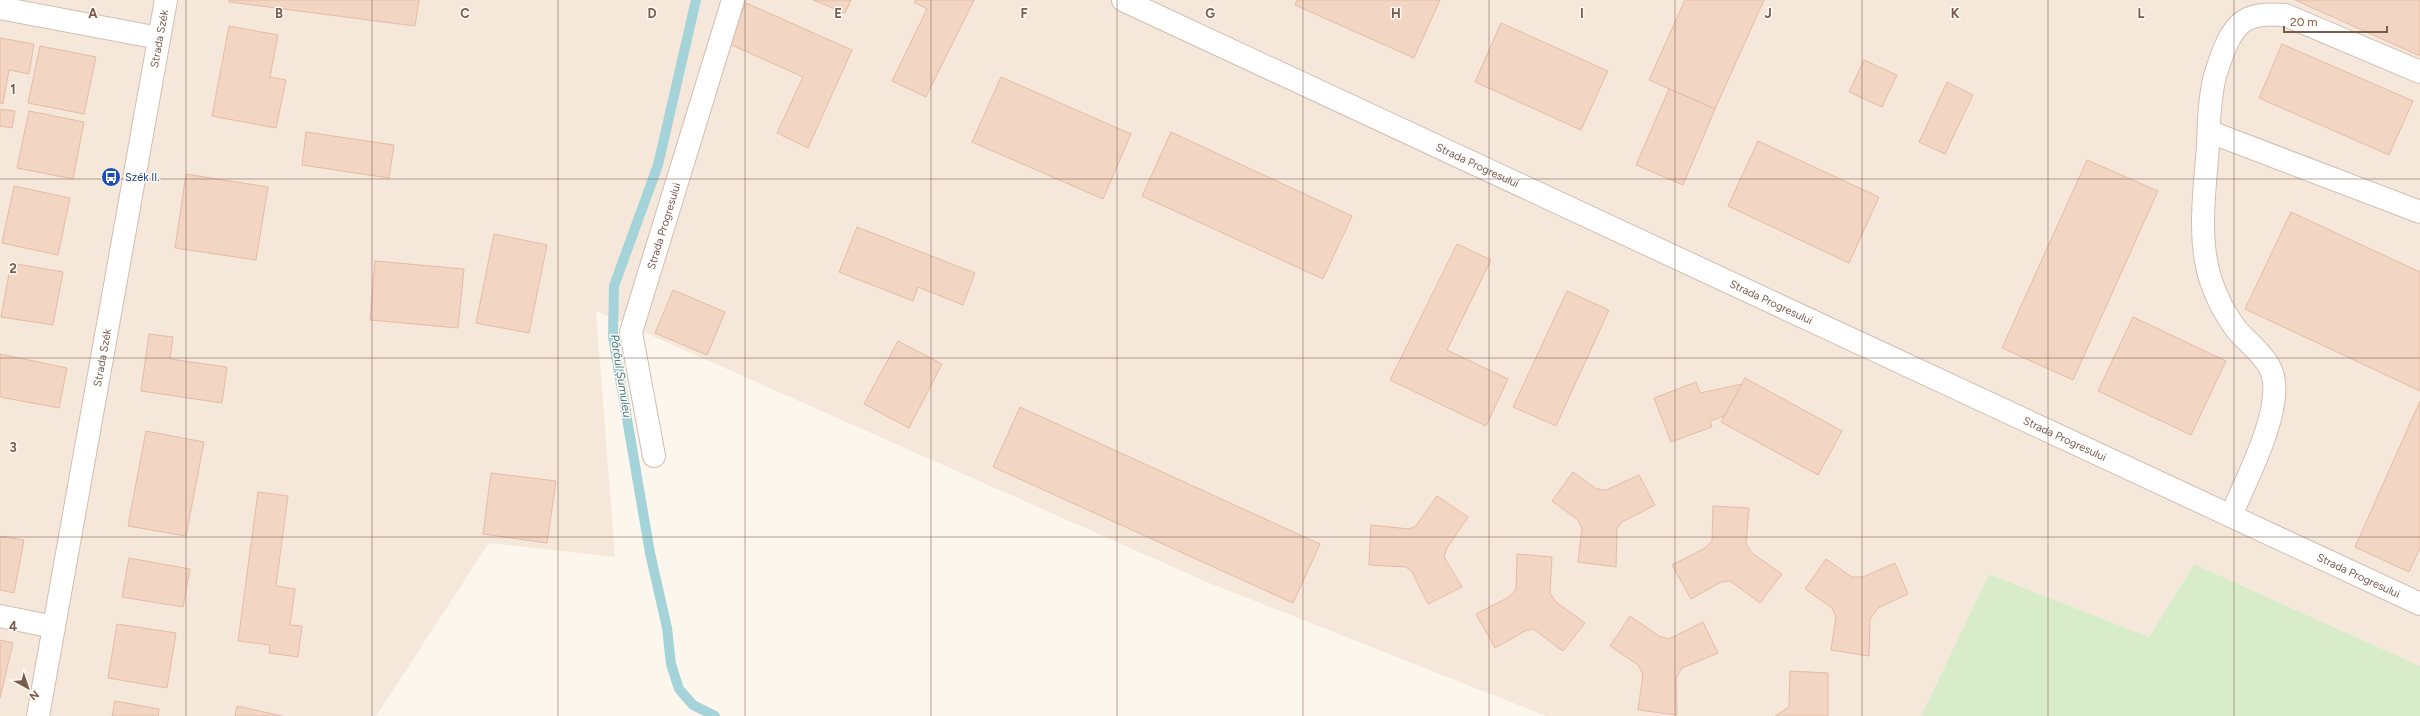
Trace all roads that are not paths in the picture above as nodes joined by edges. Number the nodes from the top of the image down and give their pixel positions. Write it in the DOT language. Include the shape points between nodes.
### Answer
graph roads {
  1 [pos="166,0"];
  2 [pos="733,0"];
  3 [pos="1123,0"];
  4 [pos="0,8"];
  5 [pos="159,38"];
  6 [pos="2420,72"];
  7 [pos="2208,134"];
  8 [pos="2420,212"];
  9 [pos="654,456"];
  10 [pos="2231,516"];
  11 [pos="2420,604"];
  12 [pos="0,616"];
  13 [pos="54,627"];
  14 [pos="38,716"];
  1 -- 5 [label="street, Strada Szék"];
  2 -- 9 [label="street, Strada Progresului" via="631,332"];
  3 -- 10 [label="street, Strada Progresului"];
  4 -- 5 [label="street"];
  5 -- 13 [label="street, Strada Szék"];
  6 -- 7 [label="street" via="2285,15 2253,16 2240,24 2227,43 2215,77"];
  7 -- 8 [label="street" via="2218,134"];
  7 -- 10 [label="street" via="2204,240 2210,279 2220,306 2237,330 2269,364 2274,381 2268,426"];
  10 -- 11 [label="street, Strada Progresului"];
  12 -- 13 [label="street"];
  13 -- 14 [label="street, Strada Szék"];
}
